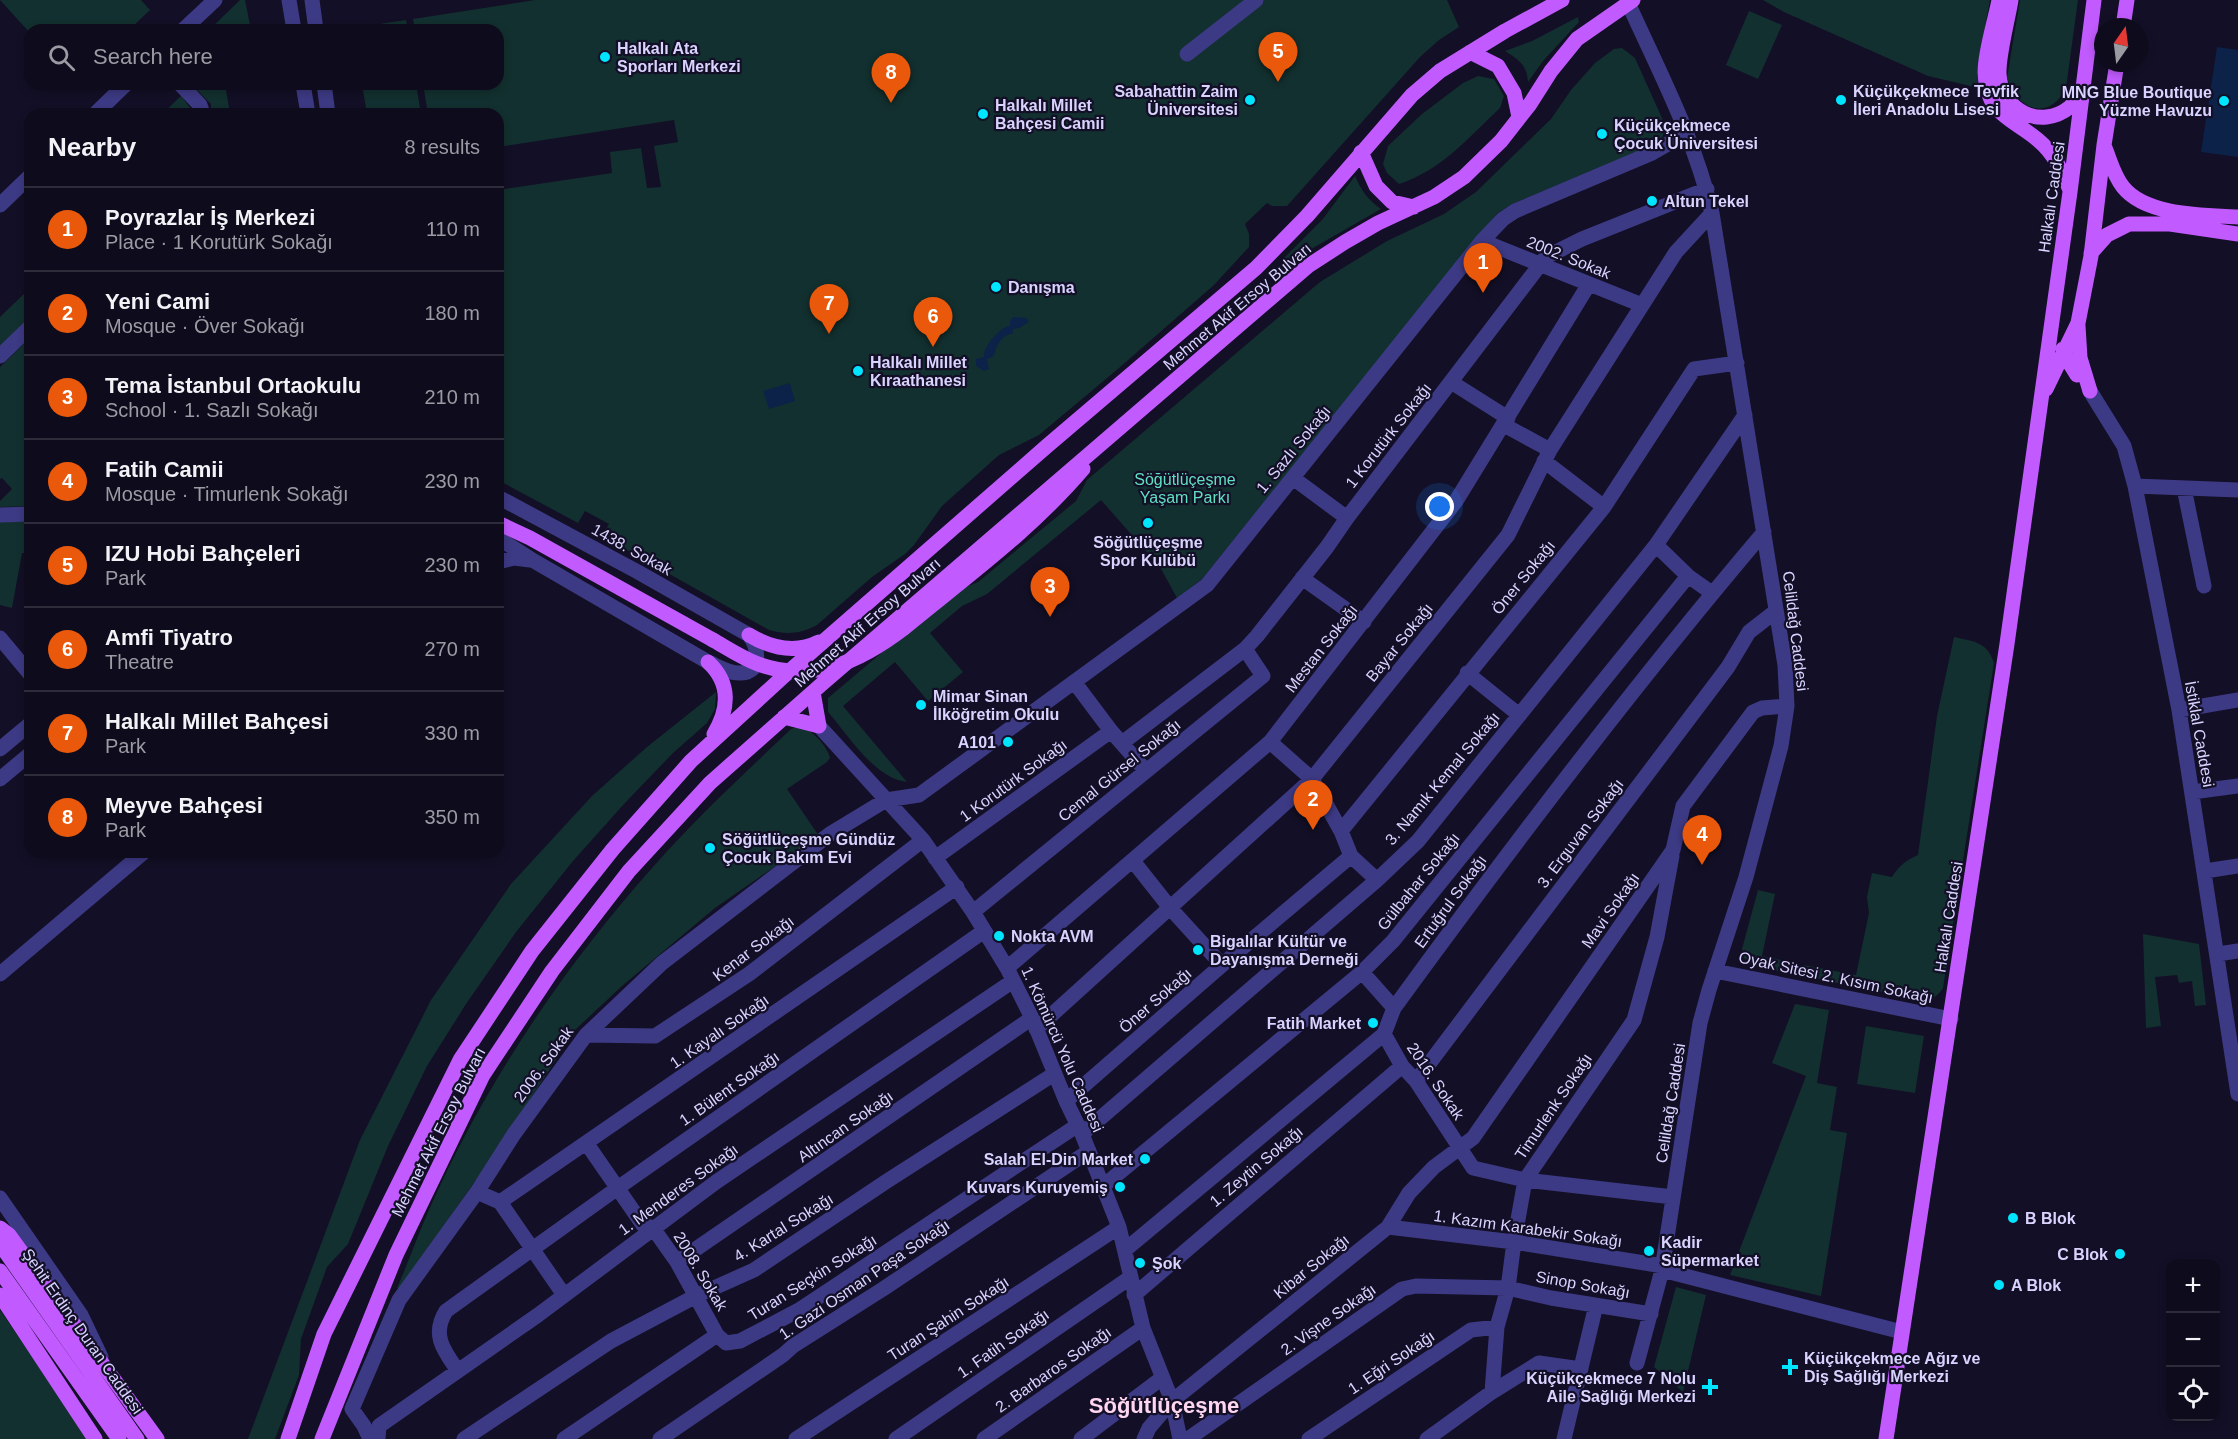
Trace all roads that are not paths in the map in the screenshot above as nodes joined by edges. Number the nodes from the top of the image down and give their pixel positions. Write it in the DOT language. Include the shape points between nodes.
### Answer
graph roads {
  1 [pos="215,0"];
  2 [pos="289,0"];
  3 [pos="312,0"];
  4 [pos="1256,0"];
  5 [pos="1562,0"];
  6 [pos="1999,0"];
  7 [pos="2011,0"];
  8 [pos="2094,0"];
  9 [pos="2127,0"];
  10 [pos="1630,1"];
  11 [pos="2124,18"];
  12 [pos="189,24"];
  13 [pos="293,24"];
  14 [pos="315,24"];
  15 [pos="1470,51"];
  16 [pos="1187,54"];
  17 [pos="2116,72"];
  18 [pos="2084,89"];
  19 [pos="120,90"];
  20 [pos="186,90"];
  21 [pos="304,90"];
  22 [pos="325,90"];
  23 [pos="101,108"];
  24 [pos="201,108"];
  25 [pos="307,108"];
  26 [pos="327,108"];
  27 [pos="1519,117"];
  28 [pos="1687,133"];
  29 [pos="2104,145"];
  30 [pos="1361,152"];
  31 [pos="24,182"];
  32 [pos="1707,189"];
  33 [pos="2070,192"];
  34 [pos="0,205"];
  35 [pos="1414,207"];
  36 [pos="1712,213"];
  37 [pos="2238,217"];
  38 [pos="2238,234"];
  39 [pos="1482,242"];
  40 [pos="2091,253"];
  41 [pos="1539,264"];
  42 [pos="1589,284"];
  43 [pos="2055,301"];
  44 [pos="1642,305"];
  45 [pos="2078,323"];
  46 [pos="24,333"];
  47 [pos="2064,354"];
  48 [pos="0,356"];
  49 [pos="1737,363"];
  50 [pos="2077,375"];
  51 [pos="2050,381"];
  52 [pos="1451,382"];
  53 [pos="2090,391"];
  54 [pos="2040,399"];
  55 [pos="1745,415"];
  56 [pos="1506,422"];
  57 [pos="1115,432"];
  58 [pos="1547,456"];
  59 [pos="1293,478"];
  60 [pos="2135,486"];
  61 [pos="2184,488"];
  62 [pos="2238,490"];
  63 [pos="504,500"];
  64 [pos="1604,507"];
  65 [pos="24,514"];
  66 [pos="0,515"];
  67 [pos="1347,518"];
  68 [pos="504,526"];
  69 [pos="1764,532"];
  70 [pos="504,542"];
  71 [pos="1656,545"];
  72 [pos="504,560"];
  73 [pos="534,561"];
  74 [pos="1688,576"];
  75 [pos="1302,578"];
  76 [pos="2204,586"];
  77 [pos="1712,593"];
  78 [pos="1776,611"];
  79 [pos="1364,622"];
  80 [pos="749,635"];
  81 [pos="0,638"];
  82 [pos="827,639"];
  83 [pos="1245,649"];
  84 [pos="708,662"];
  85 [pos="24,667"];
  86 [pos="1467,673"];
  87 [pos="1075,683"];
  88 [pos="813,692"];
  89 [pos="2238,700"];
  90 [pos="1787,706"];
  91 [pos="2179,710"];
  92 [pos="1518,714"];
  93 [pos="784,717"];
  94 [pos="819,726"];
  95 [pos="24,729"];
  96 [pos="1117,737"];
  97 [pos="1270,742"];
  98 [pos="705,747"];
  99 [pos="0,749"];
  100 [pos="24,759"];
  101 [pos="1146,771"];
  102 [pos="0,779"];
  103 [pos="1312,779"];
  104 [pos="2238,786"];
  105 [pos="2192,792"];
  106 [pos="886,800"];
  107 [pos="1341,831"];
  108 [pos="923,840"];
  109 [pos="1673,850"];
  110 [pos="1351,856"];
  111 [pos="137,858"];
  112 [pos="935,858"];
  113 [pos="1133,861"];
  114 [pos="2238,866"];
  115 [pos="2205,871"];
  116 [pos="1377,880"];
  117 [pos="957,887"];
  118 [pos="1171,909"];
  119 [pos="973,912"];
  120 [pos="984,932"];
  121 [pos="2238,951"];
  122 [pos="2218,954"];
  123 [pos="1222,965"];
  124 [pos="1715,971"];
  125 [pos="1362,972"];
  126 [pos="0,974"];
  127 [pos="1010,975"];
  128 [pos="1394,1008"];
  129 [pos="1951,1019"];
  130 [pos="1034,1023"];
  131 [pos="1384,1034"];
  132 [pos="586,1035"];
  133 [pos="1402,1065"];
  134 [pos="2236,1069"];
  135 [pos="1054,1074"];
  136 [pos="1416,1080"];
  137 [pos="2238,1094"];
  138 [pos="1066,1101"];
  139 [pos="1080,1129"];
  140 [pos="587,1144"];
  141 [pos="1459,1148"];
  142 [pos="1089,1151"];
  143 [pos="1525,1180"];
  144 [pos="619,1187"];
  145 [pos="1102,1187"];
  146 [pos="477,1192"];
  147 [pos="1673,1197"];
  148 [pos="0,1198"];
  149 [pos="500,1202"];
  150 [pos="1119,1227"];
  151 [pos="1388,1227"];
  152 [pos="0,1228"];
  153 [pos="653,1228"];
  154 [pos="1514,1242"];
  155 [pos="0,1244"];
  156 [pos="533,1250"];
  157 [pos="1125,1250"];
  158 [pos="677,1262"];
  159 [pos="1663,1268"];
  160 [pos="0,1271"];
  161 [pos="1131,1278"];
  162 [pos="1508,1288"];
  163 [pos="1134,1294"];
  164 [pos="0,1295"];
  165 [pos="564,1295"];
  166 [pos="696,1296"];
  167 [pos="1596,1305"];
  168 [pos="1651,1314"];
  169 [pos="1497,1327"];
  170 [pos="1143,1328"];
  171 [pos="1902,1332"];
  172 [pos="717,1335"];
  173 [pos="1637,1364"];
  174 [pos="1581,1369"];
  175 [pos="458,1371"];
  176 [pos="111,1376"];
  177 [pos="1162,1378"];
  178 [pos="1492,1392"];
  179 [pos="1172,1401"];
  180 [pos="568,1438"];
  181 [pos="95,1439"];
  182 [pos="119,1439"];
  183 [pos="137,1439"];
  184 [pos="157,1439"];
  185 [pos="288,1439"];
  186 [pos="322,1439"];
  187 [pos="370,1439"];
  188 [pos="378,1439"];
  189 [pos="464,1439"];
  190 [pos="660,1439"];
  191 [pos="796,1439"];
  192 [pos="896,1439"];
  193 [pos="984,1439"];
  194 [pos="1081,1439"];
  195 [pos="1144,1439"];
  196 [pos="1180,1439"];
  197 [pos="1188,1439"];
  198 [pos="1309,1439"];
  199 [pos="1428,1439"];
  200 [pos="1564,1439"];
  201 [pos="1886,1439"];
  1 -- 12 [label="street"];
  2 -- 13 [label="street"];
  3 -- 14 [label="street"];
  4 -- 16 [label="street"];
  5 -- 15 [label="main road, Mehmet Akif Ersoy Bulvarı"];
  6 -- 33 [label="main road" via="1985,71 1987,89 2003,117 2039,141 2057,161"];
  7 -- 18 [label="main road" via="1999,73 2003,93 2016,110 2032,117 2052,115 2069,107"];
  8 -- 18 [label="main road, Halkalı Caddesi"];
  9 -- 11 [label="main road"];
  10 -- 27 [label="main road, Mehmet Akif Ersoy Bulvarı" via="1577,39"];
  10 -- 28 [label="street, Celildağ Caddesi"];
  15 -- 27 [label="main road" via="1498,66 1514,93"];
  15 -- 30 [label="main road, Mehmet Akif Ersoy Bulvarı" via="1412,95"];
  17 -- 29 [label="main road, Halkalı Caddesi"];
  18 -- 33 [label="main road, Halkalı Caddesi"];
  19 -- 23 [label="street"];
  20 -- 24 [label="street"];
  21 -- 25 [label="street"];
  22 -- 26 [label="street"];
  27 -- 35 [label="main road, Mehmet Akif Ersoy Bulvarı" via="1464,177"];
  28 -- 32 [label="street, Celildağ Caddesi"];
  28 -- 39 [label="street, 1. Sazlı Sokağı" via="1652,153 1515,211"];
  29 -- 37 [label="main road" via="2123,187 2139,201 2161,209"];
  29 -- 40 [label="main road, Halkalı Caddesi"];
  30 -- 35 [label="main road" via="1376,186 1392,202"];
  30 -- 82 [label="main road, Mehmet Akif Ersoy Bulvarı" via="1256,268"];
  31 -- 34 [label="street"];
  32 -- 36 [label="street, Celildağ Caddesi"];
  32 -- 41 [label="street, 1 Korutürk Sokağı" via="1582,239"];
  33 -- 43 [label="main road, Halkalı Caddesi"];
  35 -- 57 [label="main road, Mehmet Akif Ersoy Bulvarı" via="1378,223 1308,266"];
  36 -- 44 [label="street, Bayar Sokağı" via="1676,252"];
  36 -- 49 [label="street, Celildağ Caddesi"];
  38 -- 40 [label="main road" via="2170,224 2129,224 2107,236"];
  39 -- 41 [label="street, 2002. Sokak"];
  39 -- 59 [label="street, 1. Sazlı Sokağı"];
  40 -- 45 [label="main road, Halkalı Caddesi"];
  41 -- 42 [label="street, 2002. Sokak"];
  41 -- 52 [label="street, 1 Korutürk Sokağı"];
  42 -- 44 [label="street, 2002. Sokak"];
  42 -- 56 [label="street, Mestan Sokağı"];
  43 -- 47 [label="main road"];
  43 -- 54 [label="main road, Halkalı Caddesi"];
  44 -- 58 [label="street, Bayar Sokağı"];
  45 -- 47 [label="main road, Halkalı Caddesi"];
  45 -- 53 [label="main road" via="2080,358"];
  46 -- 48 [label="street"];
  47 -- 50 [label="main road"];
  47 -- 51 [label="main road, Halkalı Caddesi"];
  49 -- 55 [label="street, Celildağ Caddesi"];
  49 -- 64 [label="street, Öner Sokağı" via="1694,369"];
  50 -- 51 [label="main road" via="2064,372"];
  50 -- 53 [label="main road"];
  51 -- 54 [label="main road, Halkalı Caddesi"];
  52 -- 56 [label="street"];
  52 -- 67 [label="street, 1 Korutürk Sokağı"];
  53 -- 60 [label="street, İstiklal Caddesi" via="2124,446"];
  54 -- 129 [label="main road, Halkalı Caddesi"];
  55 -- 69 [label="street, Celildağ Caddesi"];
  55 -- 71 [label="street, 3. Namık Kemal Sokağı"];
  56 -- 58 [label="street"];
  56 -- 79 [label="street, Mestan Sokağı" via="1456,501"];
  57 -- 68 [label="main road, bridge" via="1049,508 904,628 859,658 834,667 807,671 758,664"];
  57 -- 88 [label="main road, Mehmet Akif Ersoy Bulvarı"];
  58 -- 64 [label="street"];
  58 -- 103 [label="street, Bayar Sokağı" via="1508,535"];
  59 -- 67 [label="street"];
  59 -- 87 [label="street, 1. Sazlı Sokağı" via="1208,585"];
  60 -- 61 [label="street"];
  60 -- 91 [label="street, İstiklal Caddesi"];
  61 -- 62 [label="street"];
  61 -- 76 [label="street"];
  63 -- 80 [label="street, 1438. Sokak"];
  64 -- 86 [label="street, Öner Sokağı"];
  65 -- 66 [label="street"];
  67 -- 75 [label="street, 1 Korutürk Sokağı"];
  69 -- 77 [label="street, Ertuğrul Sokağı"];
  69 -- 78 [label="street, Celildağ Caddesi"];
  70 -- 73 [label="street"];
  71 -- 74 [label="street"];
  71 -- 92 [label="street, 3. Namık Kemal Sokağı"];
  72 -- 73 [label="street"];
  73 -- 84 [label="street"];
  74 -- 77 [label="street"];
  74 -- 125 [label="street, Gülbahar Sokağı" via="1393,941"];
  75 -- 79 [label="street"];
  75 -- 83 [label="street, 1 Korutürk Sokağı"];
  77 -- 128 [label="street, Ertuğrul Sokağı" via="1493,873"];
  78 -- 90 [label="street, Celildağ Caddesi"];
  78 -- 136 [label="street, 3. Erguvan Sokağı" via="1749,632 1728,667"];
  79 -- 97 [label="street, Mestan Sokağı"];
  80 -- 82 [label="main road" via="778,648 795,649"];
  80 -- 84 [label="street" via="758,651 750,671 734,672"];
  81 -- 85 [label="street"];
  82 -- 98 [label="main road, Mehmet Akif Ersoy Bulvarı"];
  83 -- 96 [label="street, 1 Korutürk Sokağı"];
  83 -- 101 [label="street, Cemal Gürsel Sokağı" via="1263,676"];
  84 -- 98 [label="main road" via="722,679 726,702"];
  86 -- 92 [label="street"];
  86 -- 107 [label="street, Öner Sokağı"];
  87 -- 96 [label="street"];
  87 -- 106 [label="street, 1. Sazlı Sokağı" via="919,795"];
  88 -- 93 [label="main road, Mehmet Akif Ersoy Bulvarı"];
  88 -- 94 [label="main road"];
  89 -- 91 [label="street"];
  90 -- 109 [label="street, Mavi Sokağı" via="1753,712 1683,807"];
  90 -- 124 [label="street, Celildağ Caddesi" via="1781,746 1749,866"];
  91 -- 105 [label="street, İstiklal Caddesi"];
  92 -- 116 [label="street, 3. Namık Kemal Sokağı" via="1418,841"];
  93 -- 94 [label="main road"];
  93 -- 186 [label="main road, Mehmet Akif Ersoy Bulvarı" via="710,783 629,871 552,971 483,1075 396,1255"];
  94 -- 106 [label="street, 1. Kömürcü Yolu Caddesi"];
  95 -- 99 [label="street"];
  96 -- 101 [label="street"];
  96 -- 112 [label="street, 1 Korutürk Sokağı"];
  97 -- 103 [label="street"];
  97 -- 113 [label="street, Mestan Sokağı"];
  98 -- 185 [label="main road, Mehmet Akif Ersoy Bulvarı" via="613,849 532,951 460,1060 324,1334"];
  100 -- 102 [label="street"];
  101 -- 119 [label="street, Cemal Gürsel Sokağı"];
  103 -- 107 [label="street"];
  103 -- 118 [label="street, Bayar Sokağı"];
  104 -- 105 [label="street"];
  105 -- 115 [label="street, İstiklal Caddesi"];
  106 -- 108 [label="street, 1. Kömürcü Yolu Caddesi"];
  106 -- 132 [label="street, 2006. Sokak" via="830,834 662,963"];
  107 -- 110 [label="street"];
  108 -- 112 [label="street, 1. Kömürcü Yolu Caddesi"];
  108 -- 132 [label="street, Kenar Sokağı" via="749,974 655,1036"];
  109 -- 141 [label="street, Mavi Sokağı" via="1473,1138"];
  109 -- 143 [label="street, Timurlenk Sokağı" via="1657,937 1634,1020"];
  110 -- 116 [label="street"];
  110 -- 123 [label="street, Öner Sokağı"];
  111 -- 126 [label="street"];
  112 -- 117 [label="street, 1. Kömürcü Yolu Caddesi"];
  113 -- 118 [label="street"];
  113 -- 127 [label="street, Mestan Sokağı"];
  114 -- 115 [label="street"];
  115 -- 122 [label="street, İstiklal Caddesi"];
  116 -- 139 [label="street, 3. Namık Kemal Sokağı"];
  117 -- 119 [label="street, 1. Kömürcü Yolu Caddesi"];
  117 -- 140 [label="street, 1. Kayalı Sokağı"];
  118 -- 123 [label="street"];
  118 -- 130 [label="street, Bayar Sokağı"];
  119 -- 120 [label="street, 1. Kömürcü Yolu Caddesi"];
  120 -- 127 [label="street, 1. Kömürcü Yolu Caddesi"];
  120 -- 144 [label="street, 1. Bülent Sokağı"];
  121 -- 122 [label="street"];
  122 -- 134 [label="street, İstiklal Caddesi"];
  123 -- 138 [label="street, Öner Sokağı"];
  124 -- 129 [label="street, Oyak Sitesi 2. Kısım Sokağı"];
  124 -- 147 [label="street, Celildağ Caddesi" via="1700,1023"];
  125 -- 128 [label="street"];
  125 -- 145 [label="street, Gülbahar Sokağı"];
  127 -- 130 [label="street, 1. Kömürcü Yolu Caddesi"];
  127 -- 153 [label="street, 1. Menderes Sokağı"];
  128 -- 131 [label="street, Ertuğrul Sokağı"];
  129 -- 171 [label="main road, Halkalı Caddesi"];
  130 -- 135 [label="street, 1. Kömürcü Yolu Caddesi"];
  130 -- 158 [label="street, Altıncan Sokağı"];
  131 -- 133 [label="street, 2016. Sokak"];
  131 -- 157 [label="street, Ertuğrul Sokağı"];
  132 -- 146 [label="street, 2006. Sokak"];
  133 -- 136 [label="street, 2016. Sokak"];
  133 -- 163 [label="street, 1. Zeytin Sokağı"];
  134 -- 137 [label="street, İstiklal Caddesi"];
  135 -- 138 [label="street, 1. Kömürcü Yolu Caddesi"];
  135 -- 166 [label="street, 4. Kartal Sokağı" via="754,1270"];
  136 -- 141 [label="street, 2016. Sokak"];
  138 -- 139 [label="street, 1. Kömürcü Yolu Caddesi"];
  139 -- 142 [label="street, 1. Kömürcü Yolu Caddesi"];
  139 -- 172 [label="street, Turan Seçkin Sokağı" via="798,1310 740,1341 726,1343"];
  140 -- 144 [label="street, 2008. Sokak"];
  140 -- 149 [label="street, 1. Kayalı Sokağı"];
  141 -- 143 [label="street, 2016. Sokak" via="1473,1168"];
  141 -- 151 [label="street, Kibar Sokağı" via="1409,1193"];
  142 -- 145 [label="street, 1. Kömürcü Yolu Caddesi"];
  142 -- 190 [label="street, 1. Gazi Osman Paşa Sokağı" via="793,1346"];
  143 -- 147 [label="street, 2016. Sokak"];
  143 -- 154 [label="street, Timurlenk Sokağı"];
  144 -- 153 [label="street, 2008. Sokak" via="643,1225"];
  144 -- 156 [label="street, 1. Bülent Sokağı"];
  145 -- 150 [label="street, 1. Kömürcü Yolu Caddesi"];
  146 -- 149 [label="street"];
  146 -- 187 [label="street, 2006. Sokak" via="399,1300 352,1409"];
  147 -- 159 [label="street, Celildağ Caddesi"];
  148 -- 176 [label="street" via="81,1315"];
  149 -- 156 [label="street"];
  150 -- 157 [label="street, 1. Kömürcü Yolu Caddesi"];
  150 -- 191 [label="street, Turan Şahin Sokağı"];
  151 -- 154 [label="street, 1. Kazım Karabekir Sokağı"];
  151 -- 179 [label="street, Kibar Sokağı"];
  152 -- 176 [label="main road"];
  153 -- 158 [label="street, 2008. Sokak"];
  153 -- 165 [label="street, 1. Menderes Sokağı"];
  154 -- 159 [label="street, 1. Kazım Karabekir Sokağı"];
  154 -- 162 [label="street, Timurlenk Sokağı"];
  155 -- 183 [label="main road, Şehit Erdinç Duran Caddesi"];
  156 -- 165 [label="street"];
  156 -- 175 [label="street, 1. Bülent Sokağı" via="446,1311 440,1322 440,1343"];
  157 -- 161 [label="street, 1. Kömürcü Yolu Caddesi"];
  158 -- 166 [label="street, 2008. Sokak"];
  159 -- 168 [label="street, Celildağ Caddesi"];
  159 -- 171 [label="street, 1. Kazım Karabekir Sokağı"];
  160 -- 182 [label="main road, Şehit Erdinç Duran Caddesi"];
  161 -- 163 [label="street, 1. Kömürcü Yolu Caddesi"];
  161 -- 192 [label="street, 1. Fatih Sokağı"];
  162 -- 167 [label="street, Sinop Sokağı"];
  162 -- 169 [label="street, Timurlenk Sokağı"];
  162 -- 197 [label="street, 2. Vişne Sokağı" via="1402,1289"];
  163 -- 170 [label="street, 1. Kömürcü Yolu Caddesi"];
  164 -- 181 [label="main road"];
  165 -- 175 [label="street, 1. Menderes Sokağı"];
  166 -- 172 [label="street, 2008. Sokak"];
  166 -- 189 [label="street, 4. Kartal Sokağı" via="611,1341"];
  167 -- 168 [label="street, Sinop Sokağı"];
  167 -- 174 [label="street"];
  168 -- 173 [label="street, Celildağ Caddesi"];
  169 -- 178 [label="street, Timurlenk Sokağı"];
  169 -- 198 [label="street, 1. Eğri Sokağı" via="1471,1330"];
  170 -- 177 [label="street, 1. Kömürcü Yolu Caddesi"];
  170 -- 193 [label="street, 2. Barbaros Sokağı"];
  171 -- 201 [label="main road, Halkalı Caddesi"];
  172 -- 180 [label="street"];
  174 -- 178 [label="street" via="1539,1363"];
  174 -- 200 [label="street"];
  175 -- 188 [label="street, 1. Menderes Sokağı" via="379,1426"];
  176 -- 184 [label="main road"];
  177 -- 179 [label="street, 1. Kömürcü Yolu Caddesi"];
  177 -- 194 [label="street"];
  178 -- 199 [label="street"];
  179 -- 195 [label="street, Kibar Sokağı"];
  179 -- 196 [label="street, 1. Kömürcü Yolu Caddesi"];
}
